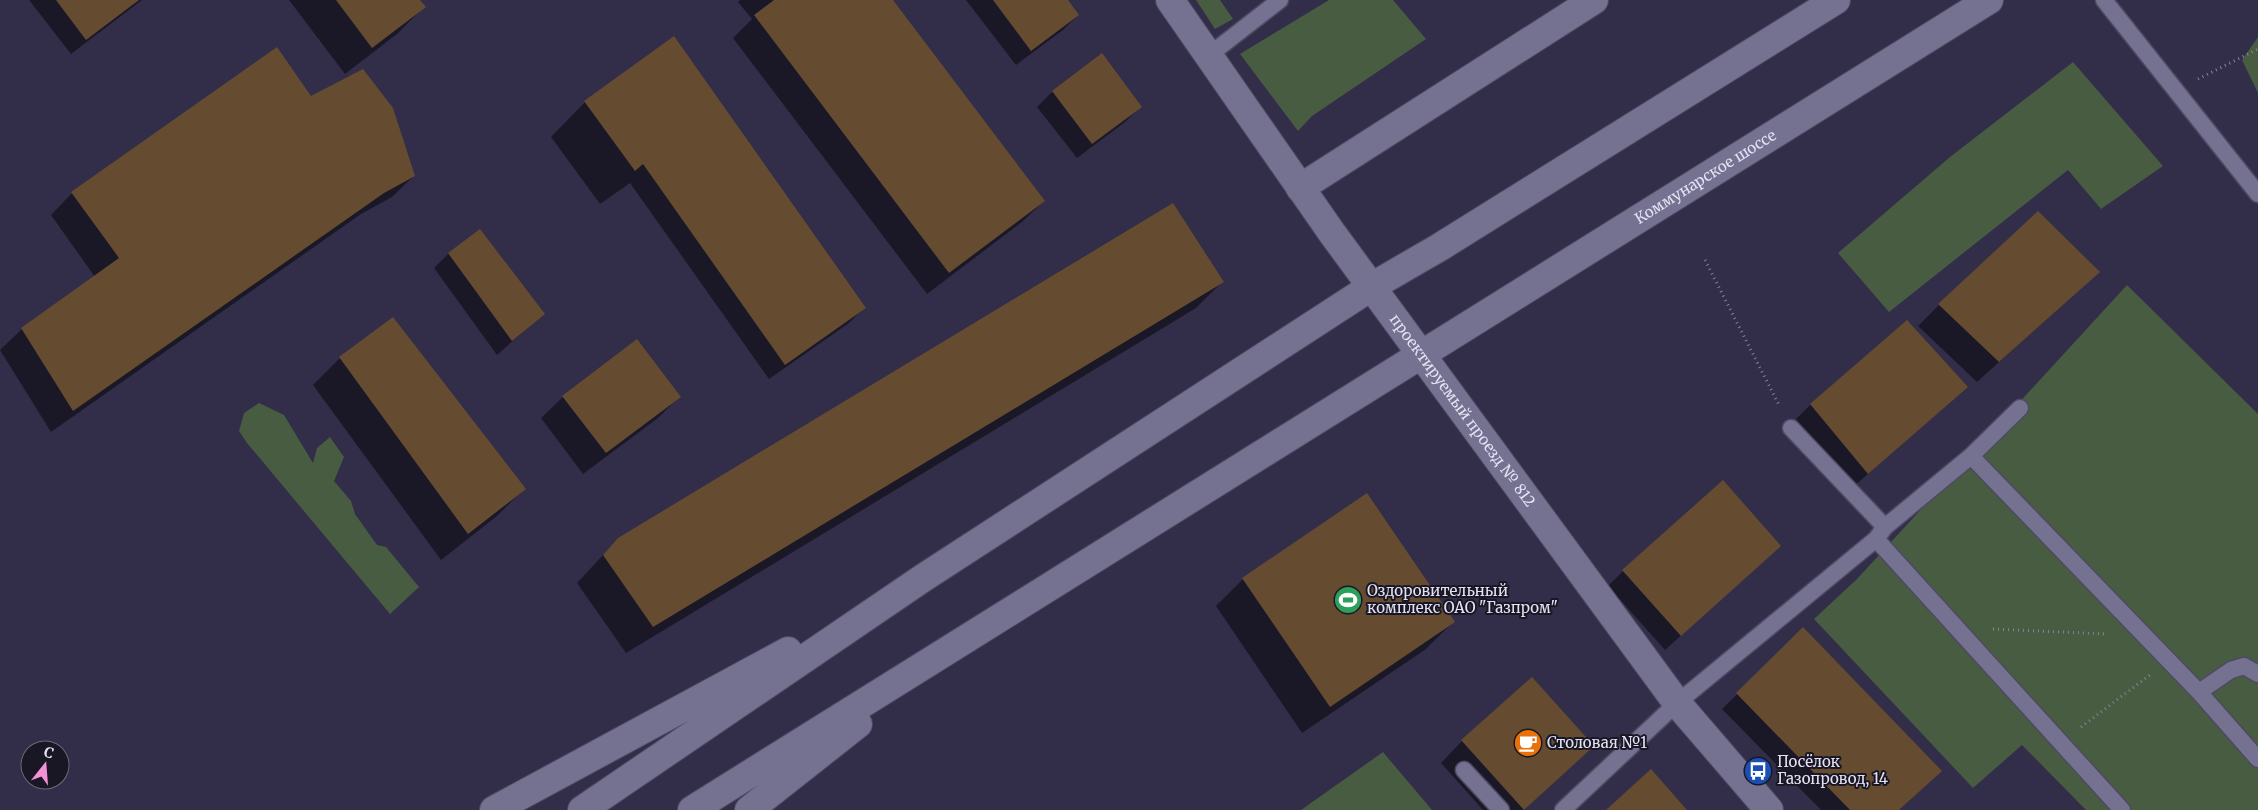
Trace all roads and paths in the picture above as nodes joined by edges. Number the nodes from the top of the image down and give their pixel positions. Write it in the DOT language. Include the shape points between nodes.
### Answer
graph roads {
  1 [pos="1170,0"];
  2 [pos="1280,0"];
  3 [pos="1594,0"];
  4 [pos="1836,0"];
  5 [pos="1990,0"];
  6 [pos="2104,0"];
  7 [pos="2258,49"];
  8 [pos="1208,56"];
  9 [pos="2176,90"];
  10 [pos="1300,188"];
  11 [pos="2258,194"];
  12 [pos="1705,260"];
  13 [pos="1371,287"];
  14 [pos="1420,354"];
  15 [pos="2020,408"];
  16 [pos="1791,428"];
  17 [pos="1971,456"];
  18 [pos="1880,534"];
  19 [pos="923,578"];
  20 [pos="1955,627"];
  21 [pos="2145,636"];
  22 [pos="967,637"];
  23 [pos="2169,661"];
  24 [pos="2258,674"];
  25 [pos="2199,692"];
  26 [pos="1678,703"];
  27 [pos="2060,742"];
  28 [pos="2258,759"];
  29 [pos="1464,770"];
  30 [pos="494,810"];
  31 [pos="582,810"];
  32 [pos="692,810"];
  33 [pos="750,810"];
  34 [pos="1501,810"];
  35 [pos="1563,810"];
  36 [pos="1768,810"];
  37 [pos="2122,810"];
  1 -- 8 [label="main road, проектируемый проезд № 812"];
  2 -- 8 [label="lane"];
  3 -- 10 [label="main road"];
  4 -- 13 [label="main road"];
  5 -- 14 [label="main road, Коммунарское шоссе"];
  6 -- 9 [label="lane"];
  7 -- 9 [label="path"];
  8 -- 10 [label="main road, проектируемый проезд № 812"];
  9 -- 11 [label="lane"];
  10 -- 13 [label="main road, проектируемый проезд № 812"];
  12 -- 16 [label="path"];
  13 -- 14 [label="main road, проектируемый проезд № 812"];
  13 -- 19 [label="main road"];
  14 -- 22 [label="main road, Коммунарское шоссе"];
  14 -- 26 [label="main road, проектируемый проезд № 812"];
  15 -- 17 [label="lane"];
  16 -- 18 [label="lane"];
  17 -- 18 [label="lane"];
  17 -- 21 [label="lane"];
  18 -- 20 [label="lane"];
  18 -- 26 [label="lane"];
  19 -- 30 [label="main road"];
  19 -- 31 [label="main road"];
  20 -- 21 [label="path"];
  20 -- 27 [label="lane"];
  21 -- 23 [label="lane"];
  22 -- 32 [label="main road"];
  22 -- 33 [label="main road"];
  23 -- 25 [label="lane"];
  23 -- 27 [label="path"];
  24 -- 25 [label="lane" via="2244,666 2231,670"];
  25 -- 28 [label="lane"];
  26 -- 35 [label="lane"];
  26 -- 36 [label="main road, проектируемый проезд № 812"];
  27 -- 37 [label="lane"];
  29 -- 34 [label="lane"];
}
